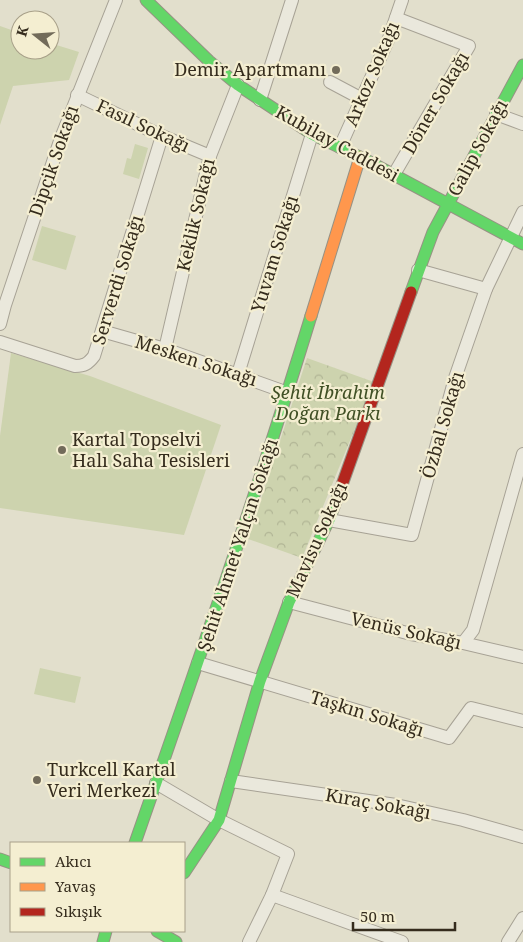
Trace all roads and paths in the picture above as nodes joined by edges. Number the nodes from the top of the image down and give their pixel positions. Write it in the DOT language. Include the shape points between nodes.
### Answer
graph roads {
  1 [pos="116,0"];
  2 [pos="146,0"];
  3 [pos="292,0"];
  4 [pos="402,0"];
  5 [pos="396,18"];
  6 [pos="523,65"];
  7 [pos="330,82"];
  8 [pos="238,85"];
  9 [pos="77,95"];
  10 [pos="362,99"];
  11 [pos="260,100"];
  12 [pos="496,114"];
  13 [pos="523,124"];
  14 [pos="312,134"];
  15 [pos="162,136"];
  16 [pos="340,147"];
  17 [pos="210,156"];
  18 [pos="360,157"];
  19 [pos="393,176"];
  20 [pos="448,204"];
  21 [pos="523,212"];
  22 [pos="510,237"];
  23 [pos="523,244"];
  24 [pos="418,270"];
  25 [pos="486,289"];
  26 [pos="2,305"];
  27 [pos="0,324"];
  28 [pos="102,331"];
  29 [pos="0,342"];
  30 [pos="165,349"];
  31 [pos="238,374"];
  32 [pos="288,393"];
  33 [pos="523,454"];
  34 [pos="329,520"];
  35 [pos="289,602"];
  36 [pos="463,644"];
  37 [pos="523,657"];
  38 [pos="198,663"];
  39 [pos="260,681"];
  40 [pos="523,721"];
  41 [pos="231,782"];
  42 [pos="156,783"];
  43 [pos="219,820"];
  44 [pos="523,837"];
  45 [pos="135,842"];
  46 [pos="185,871"];
  47 [pos="272,895"];
  48 [pos="523,918"];
  49 [pos="160,932"];
  50 [pos="173,941"];
  51 [pos="512,941"];
  52 [pos="249,942"];
  53 [pos="402,942"];
  1 -- 9 [label="street, Dipçik Sokağı"];
  2 -- 8 [label="street, Kubilay Caddesi" via="208,61"];
  3 -- 11 [label="street"];
  4 -- 5 [label="street, Arkoz Sokağı"];
  5 -- 10 [label="street, Arkoz Sokağı"];
  5 -- 19 [label="street, Döner Sokağı" via="469,46"];
  6 -- 12 [label="street, Galip Sokağı"];
  7 -- 10 [label="street"];
  8 -- 11 [label="street, Kubilay Caddesi"];
  8 -- 17 [label="street, Keklik Sokağı"];
  9 -- 15 [label="street, Fasıl Sokağı"];
  9 -- 26 [label="street, Dipçik Sokağı"];
  10 -- 16 [label="street, Arkoz Sokağı"];
  11 -- 14 [label="street, Kubilay Caddesi"];
  12 -- 13 [label="street"];
  12 -- 20 [label="street, Galip Sokağı"];
  14 -- 16 [label="street, Kubilay Caddesi"];
  14 -- 31 [label="street, Yuvam Sokağı"];
  15 -- 17 [label="street, Fasıl Sokağı"];
  15 -- 28 [label="street, Serverdi Sokağı"];
  16 -- 18 [label="street, Kubilay Caddesi"];
  17 -- 30 [label="street, Keklik Sokağı"];
  18 -- 19 [label="street, Kubilay Caddesi"];
  18 -- 32 [label="street, Şehit Ahmet Yalçın Sokağı"];
  19 -- 20 [label="street, Kubilay Caddesi"];
  20 -- 22 [label="street, Kubilay Caddesi"];
  20 -- 24 [label="street, Mavisu Sokağı"];
  21 -- 22 [label="street, Özbal Sokağı"];
  22 -- 23 [label="street, Kubilay Caddesi"];
  22 -- 25 [label="street, Özbal Sokağı"];
  24 -- 25 [label="street"];
  24 -- 34 [label="street, Mavisu Sokağı"];
  25 -- 34 [label="street, Özbal Sokağı" via="455,378 412,535"];
  26 -- 27 [label="street, Dipçik Sokağı"];
  28 -- 29 [label="street, Serverdi Sokağı" via="94,356 81,366"];
  28 -- 30 [label="street, Mesken Sokağı"];
  30 -- 31 [label="street, Mesken Sokağı"];
  31 -- 32 [label="street, Mesken Sokağı"];
  32 -- 38 [label="street, Şehit Ahmet Yalçın Sokağı"];
  33 -- 36 [label="street" via="473,630"];
  34 -- 35 [label="street, Mavisu Sokağı"];
  35 -- 36 [label="street, Venüs Sokağı"];
  35 -- 39 [label="street, Mavisu Sokağı"];
  36 -- 37 [label="street, Venüs Sokağı"];
  38 -- 39 [label="street, Taşkın Sokağı"];
  38 -- 42 [label="street, Şehit Ahmet Yalçın Sokağı"];
  39 -- 40 [label="street, Taşkın Sokağı" via="449,738 471,708"];
  39 -- 41 [label="street, Mavisu Sokağı"];
  41 -- 43 [label="street, Mavisu Sokağı"];
  41 -- 44 [label="street, Kıraç Sokağı" via="396,805"];
  42 -- 43 [label="street"];
  42 -- 45 [label="street, Şehit Ahmet Yalçın Sokağı"];
  43 -- 46 [label="street, Mavisu Sokağı"];
  43 -- 47 [label="street" via="288,854"];
  47 -- 52 [label="street"];
  47 -- 53 [label="street"];
  48 -- 51 [label="street"];
  49 -- 50 [label="street"];
}
